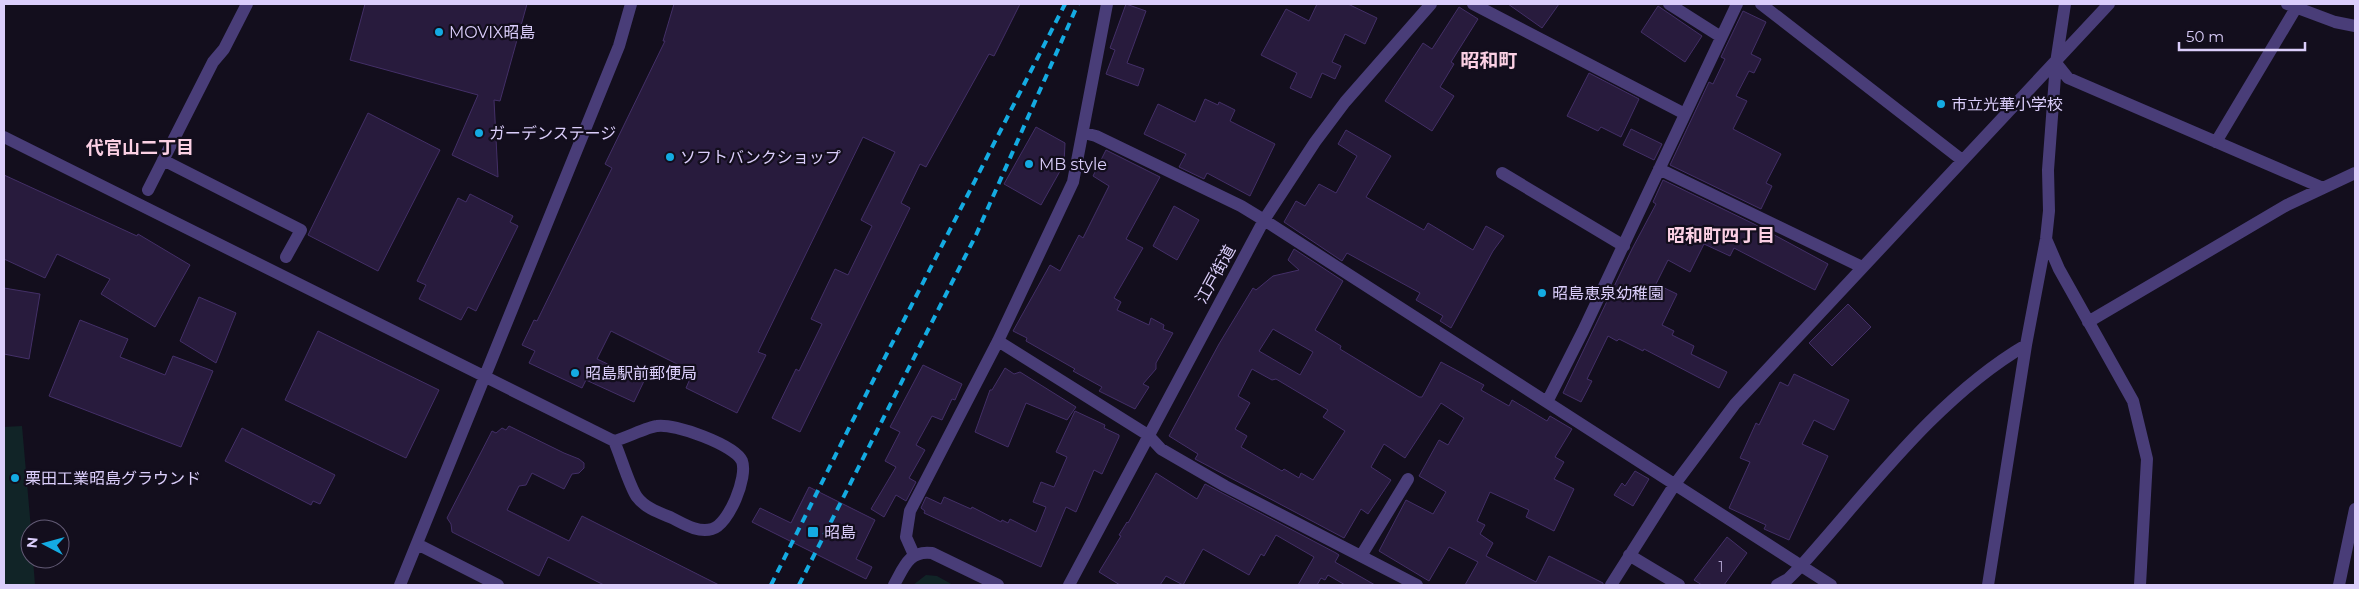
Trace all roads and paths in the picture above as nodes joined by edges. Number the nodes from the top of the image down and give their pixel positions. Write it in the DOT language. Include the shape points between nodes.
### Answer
graph roads {
  1 [pos="247,4"];
  2 [pos="631,4"];
  3 [pos="1106,4"];
  4 [pos="1430,4"];
  5 [pos="1473,4"];
  6 [pos="1669,4"];
  7 [pos="1737,4"];
  8 [pos="1760,4"];
  9 [pos="2065,4"];
  10 [pos="2109,4"];
  11 [pos="2291,6"];
  12 [pos="2355,26"];
  13 [pos="1721,37"];
  14 [pos="2056,63"];
  15 [pos="1684,114"];
  16 [pos="1084,133"];
  17 [pos="4,137"];
  18 [pos="2216,142"];
  19 [pos="163,160"];
  20 [pos="1962,160"];
  21 [pos="1659,169"];
  22 [pos="2355,173"];
  23 [pos="1502,174"];
  24 [pos="2323,188"];
  25 [pos="148,190"];
  26 [pos="1264,220"];
  27 [pos="2046,239"];
  28 [pos="1624,246"];
  29 [pos="286,257"];
  30 [pos="1862,267"];
  31 [pos="2088,322"];
  32 [pos="998,341"];
  33 [pos="2026,345"];
  34 [pos="486,378"];
  35 [pos="1548,402"];
  36 [pos="1148,435"];
  37 [pos="614,441"];
  38 [pos="1408,479"];
  39 [pos="1675,484"];
  40 [pos="2355,509"];
  41 [pos="417,544"];
  42 [pos="914,555"];
  43 [pos="1628,555"];
  44 [pos="1361,556"];
  45 [pos="1800,567"];
  46 [pos="974,574"];
  47 [pos="1401,582"];
  48 [pos="400,585"];
  49 [pos="498,585"];
  50 [pos="894,585"];
  51 [pos="985,585"];
  52 [pos="998,585"];
  53 [pos="1069,585"];
  54 [pos="1417,585"];
  55 [pos="1611,585"];
  56 [pos="1679,585"];
  57 [pos="1777,585"];
  58 [pos="1831,585"];
  59 [pos="1988,585"];
  60 [pos="2140,585"];
  61 [pos="2339,585"];
  1 -- 19 [label="street"];
  2 -- 34 [label="street" via="619,46"];
  3 -- 16 [label="street"];
  4 -- 26 [label="street, 江戸街道" via="1345,102"];
  5 -- 15 [label="street"];
  6 -- 13 [label="street"];
  7 -- 13 [label="street"];
  8 -- 20 [label="street"];
  9 -- 14 [label="street"];
  10 -- 14 [label="street"];
  11 -- 12 [label="street"];
  11 -- 18 [label="street"];
  13 -- 15 [label="street"];
  14 -- 18 [label="street" via="2068,78"];
  14 -- 20 [label="street"];
  14 -- 27 [label="street"];
  15 -- 21 [label="street"];
  16 -- 26 [label="street" via="1241,206"];
  16 -- 32 [label="street" via="1073,182"];
  17 -- 34 [label="street"];
  18 -- 24 [label="street"];
  19 -- 25 [label="street"];
  19 -- 29 [label="street" via="301,230"];
  20 -- 30 [label="street"];
  21 -- 28 [label="street"];
  21 -- 30 [label="street"];
  22 -- 24 [label="street"];
  23 -- 28 [label="street"];
  24 -- 31 [label="street" via="2287,205"];
  26 -- 35 [label="street"];
  26 -- 36 [label="street, 江戸街道"];
  27 -- 31 [label="street"];
  27 -- 33 [label="street"];
  28 -- 35 [label="street"];
  30 -- 39 [label="street" via="1735,404"];
  31 -- 60 [label="street" via="2133,401 2148,459"];
  32 -- 36 [label="street"];
  32 -- 42 [label="street" via="910,511 906,538"];
  33 -- 45 [label="street" via="1976,379 1930,421"];
  33 -- 59 [label="street"];
  34 -- 37 [label="street"];
  34 -- 41 [label="street"];
  35 -- 39 [label="street"];
  36 -- 44 [label="street" via="1161,449 1225,486"];
  36 -- 53 [label="street, 江戸街道"];
  37 -- 37 [label="street" via="656,426 677,426 732,451 741,459 744,474 724,520 712,530 697,530 643,504 636,496"];
  38 -- 44 [label="street"];
  39 -- 43 [label="street"];
  39 -- 45 [label="street"];
  40 -- 61 [label="street"];
  41 -- 48 [label="street"];
  41 -- 49 [label="street"];
  42 -- 46 [label="street" via="932,553"];
  42 -- 50 [label="street" via="908,559"];
  43 -- 55 [label="street"];
  43 -- 56 [label="street"];
  44 -- 47 [label="street"];
  45 -- 57 [label="street"];
  45 -- 58 [label="street"];
  46 -- 51 [label="street"];
  46 -- 52 [label="street"];
  47 -- 54 [label="street"];
}
